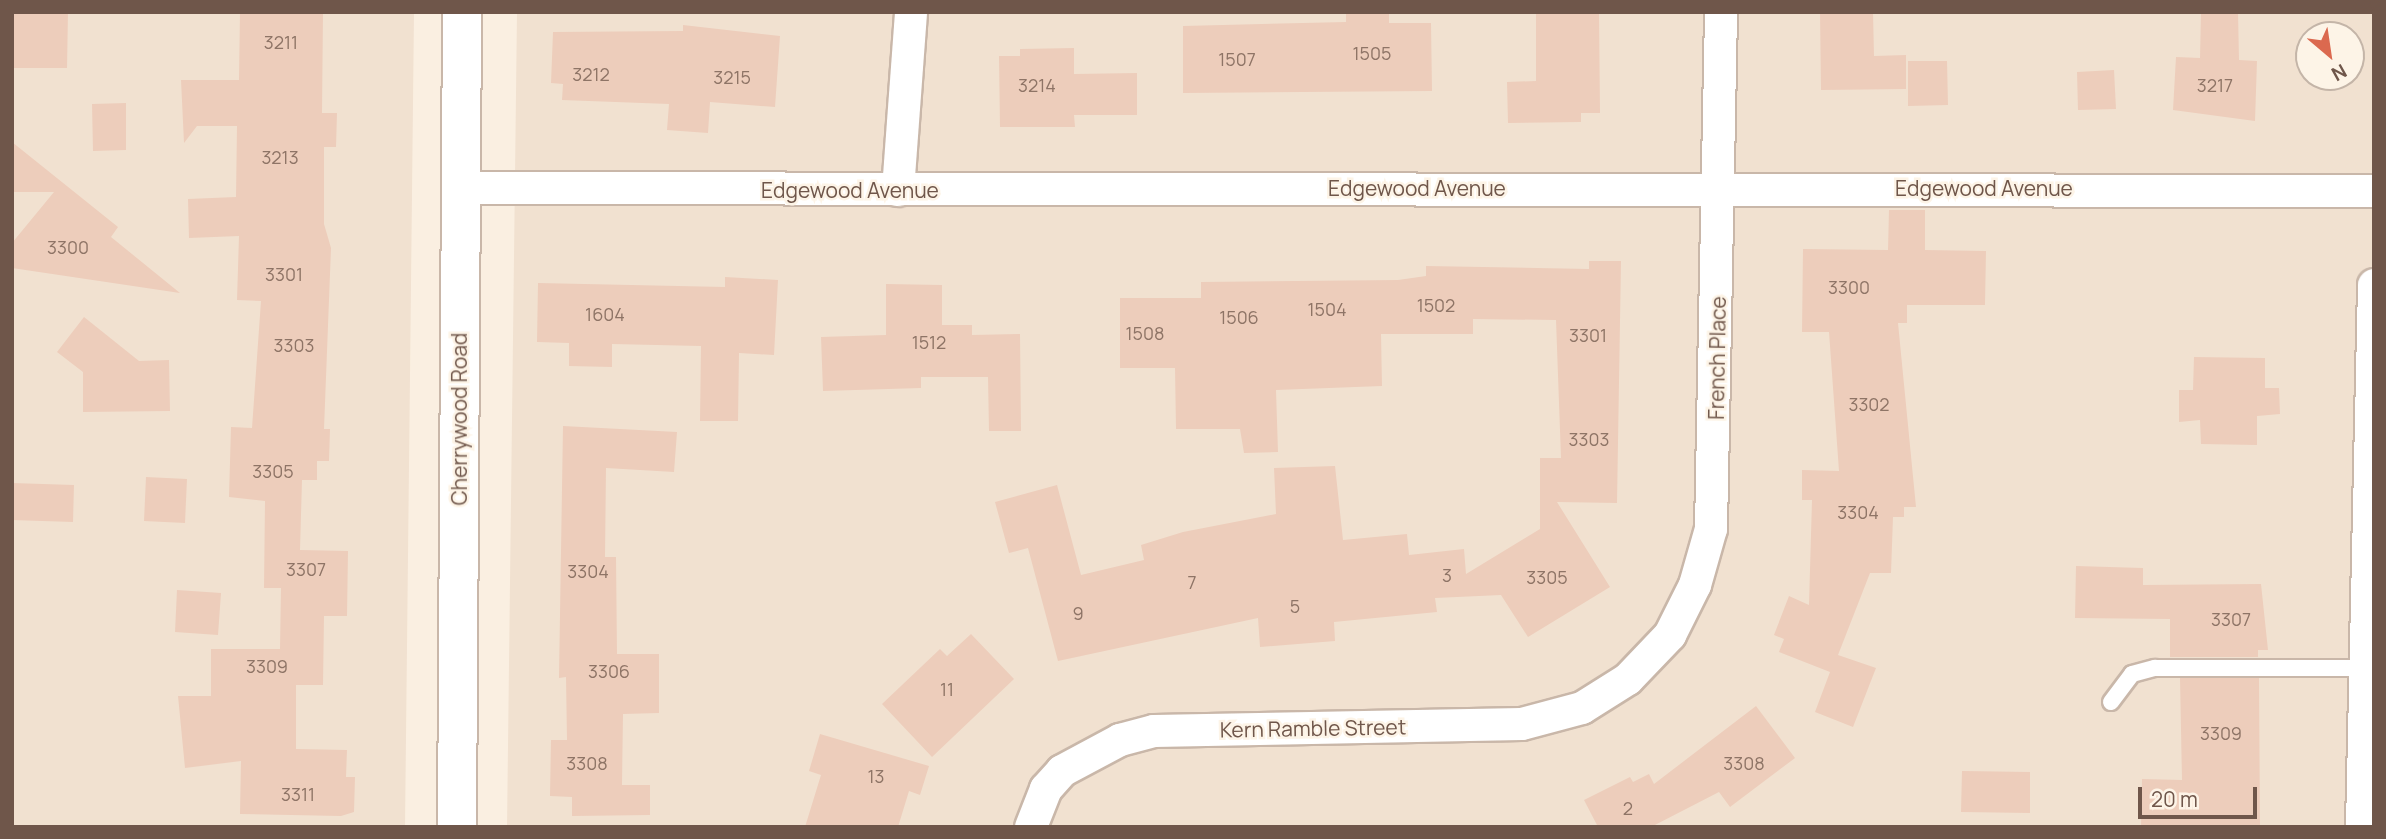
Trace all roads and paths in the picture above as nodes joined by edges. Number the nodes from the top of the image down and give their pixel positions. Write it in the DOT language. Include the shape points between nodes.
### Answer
graph roads {
  1 [pos="462,12"];
  2 [pos="911,12"];
  3 [pos="1721,12"];
  4 [pos="1721,187"];
  5 [pos="460,188"];
  6 [pos="898,190"];
  7 [pos="2374,191"];
  8 [pos="2374,285"];
  9 [pos="2365,668"];
  10 [pos="1628,679"];
  11 [pos="2111,702"];
  12 [pos="457,827"];
  13 [pos="1031,827"];
  14 [pos="2362,827"];
  1 -- 5 [label="street, Cherrywood Road"];
  2 -- 6 [label="street"];
  3 -- 4 [label="street, French Place"];
  4 -- 6 [label="street, Edgewood Avenue"];
  4 -- 7 [label="street, Edgewood Avenue"];
  4 -- 10 [label="street, French Place" via="1711,529 1695,584 1670,635"];
  5 -- 6 [label="street, Edgewood Avenue"];
  5 -- 12 [label="street, Cherrywood Road"];
  8 -- 9 [label="street"];
  9 -- 11 [label="lane" via="2154,668 2132,674"];
  9 -- 14 [label="street"];
  10 -- 13 [label="street, Kern Ramble Street" via="1582,708 1522,724 1154,731 1091,752 1062,771 1046,789"];
}
